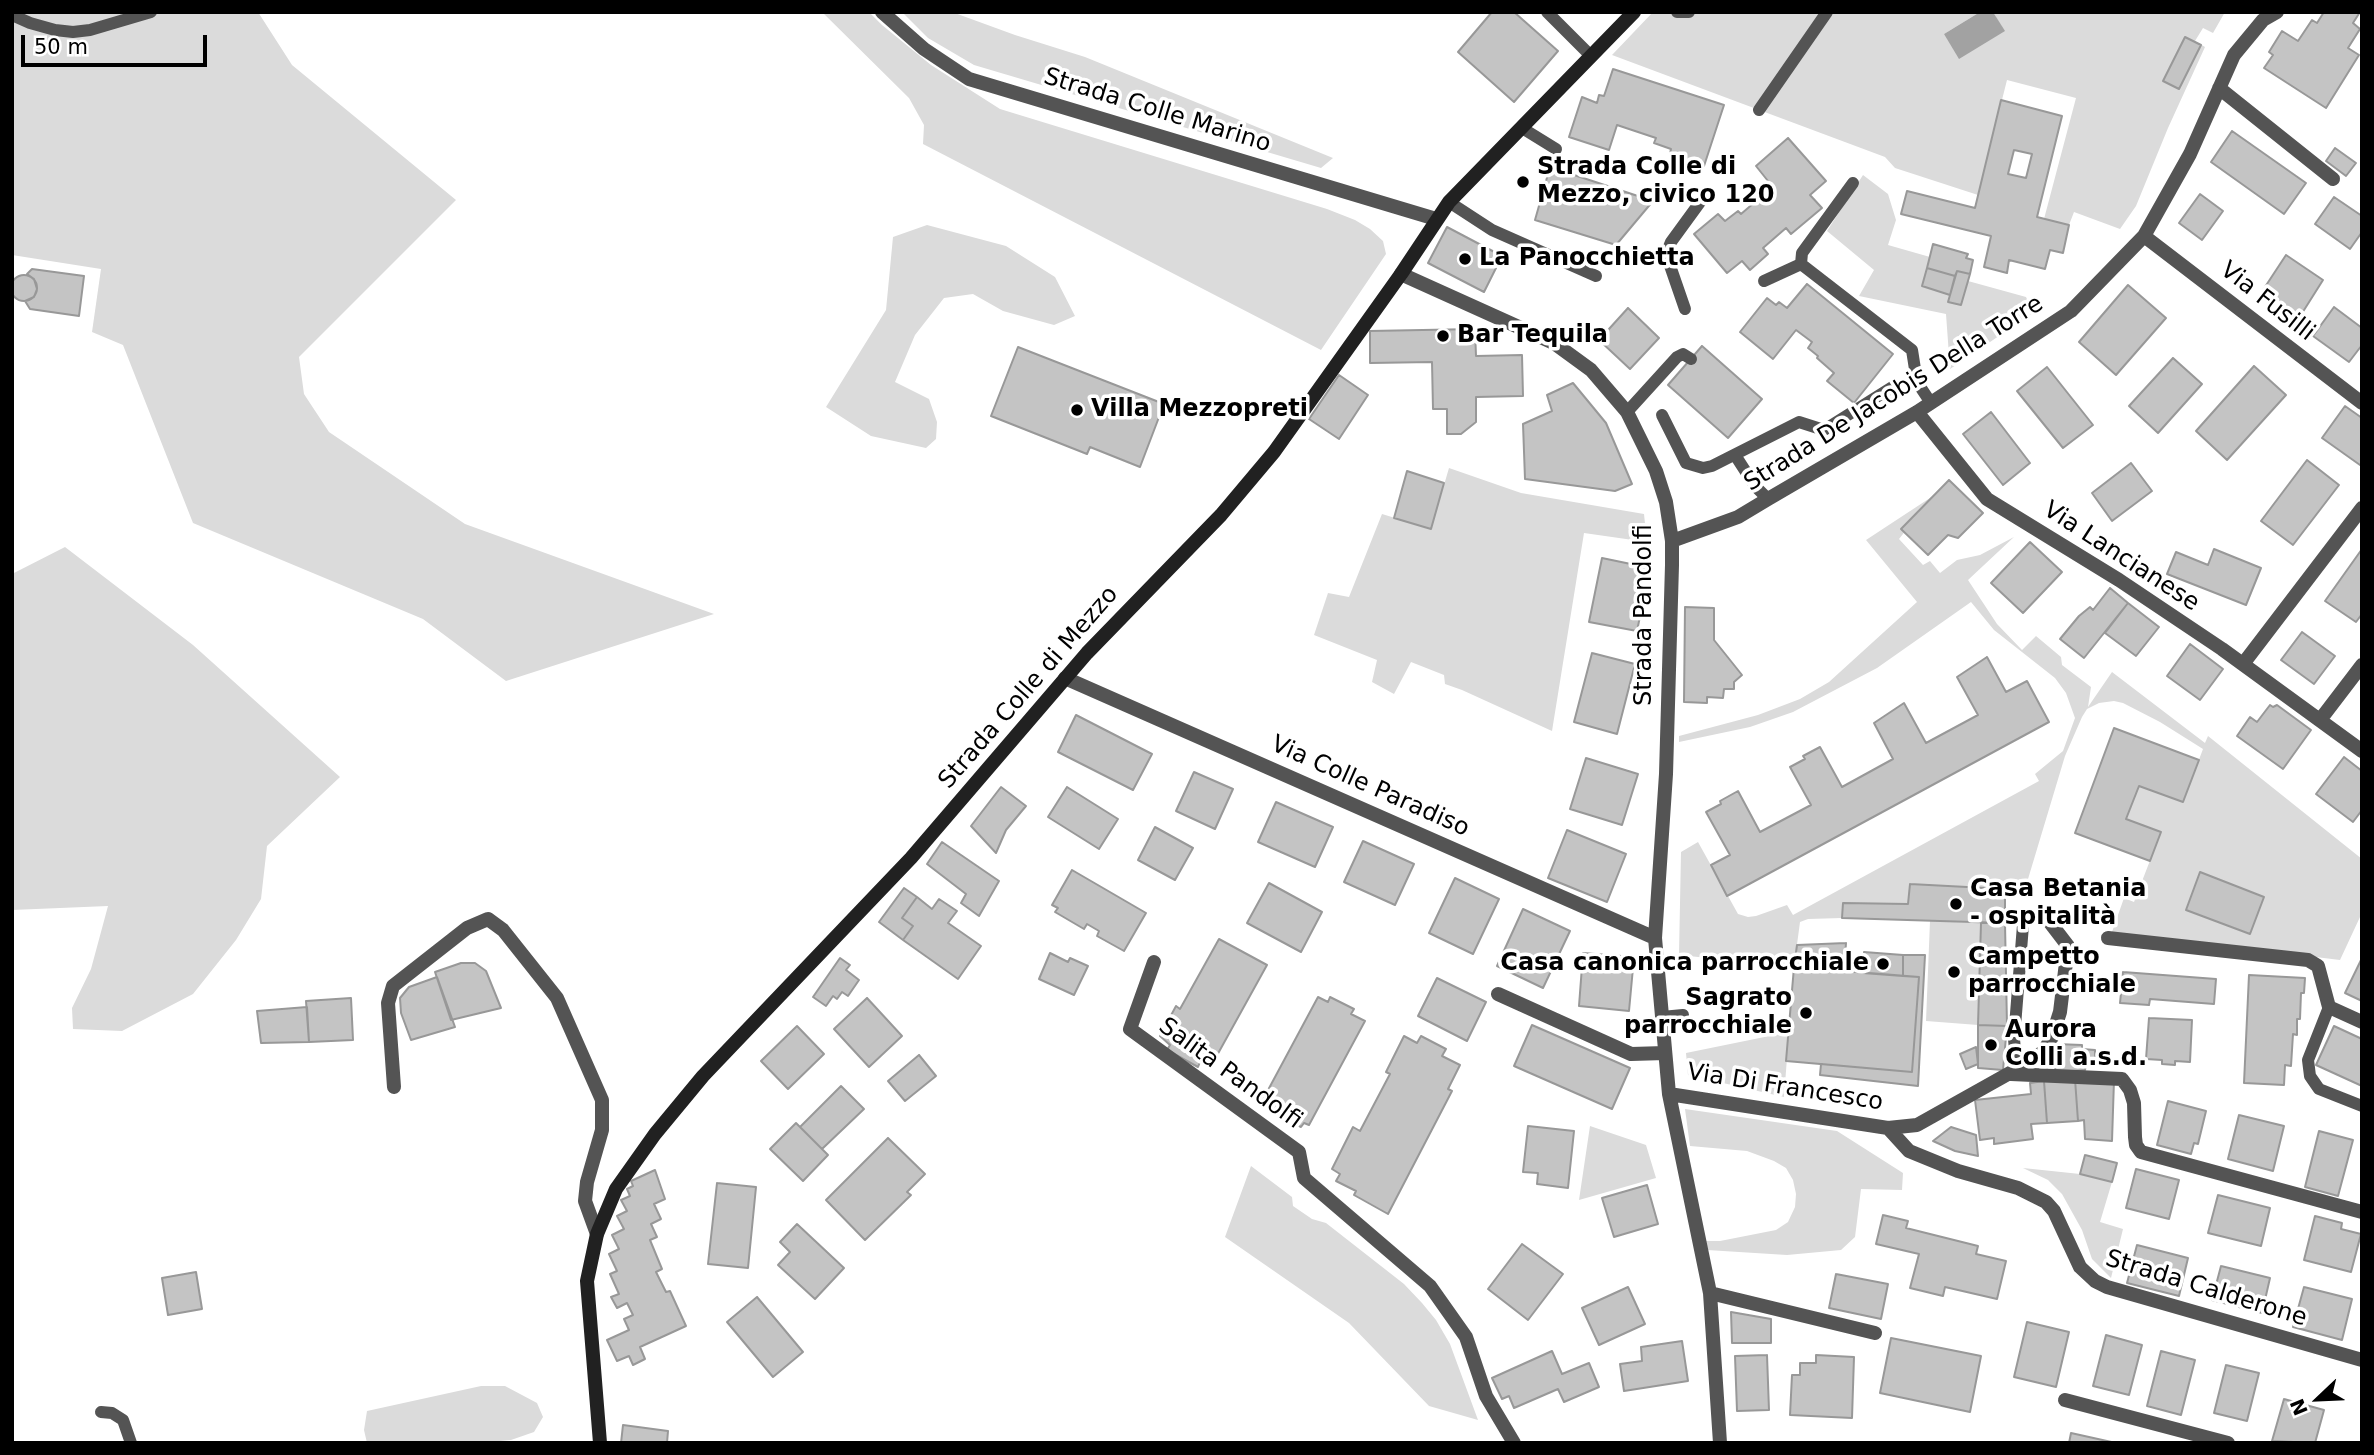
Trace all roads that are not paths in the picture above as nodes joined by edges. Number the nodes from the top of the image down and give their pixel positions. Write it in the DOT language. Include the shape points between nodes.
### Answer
graph roads {
  1 [pos="151,12"];
  2 [pos="882,12"];
  3 [pos="1547,12"];
  4 [pos="1634,12"];
  5 [pos="1677,12"];
  6 [pos="1689,12"];
  7 [pos="1827,12"];
  8 [pos="2277,12"];
  9 [pos="12,15"];
  10 [pos="1590,55"];
  11 [pos="2219,88"];
  12 [pos="1759,110"];
  13 [pos="1522,128"];
  14 [pos="1556,149"];
  15 [pos="2333,179"];
  16 [pos="1853,183"];
  17 [pos="1706,194"];
  18 [pos="1449,202"];
  19 [pos="1436,219"];
  20 [pos="2144,236"];
  21 [pos="1801,264"];
  22 [pos="1401,274"];
  23 [pos="1596,276"];
  24 [pos="1764,281"];
  25 [pos="1685,309"];
  26 [pos="1691,359"];
  27 [pos="1894,386"];
  28 [pos="1931,403"];
  29 [pos="2362,403"];
  30 [pos="1627,412"];
  31 [pos="1917,412"];
  32 [pos="1662,415"];
  33 [pos="1735,455"];
  34 [pos="1768,499"];
  35 [pos="2362,508"];
  36 [pos="1672,541"];
  37 [pos="2243,664"];
  38 [pos="2362,665"];
  39 [pos="1065,678"];
  40 [pos="2320,720"];
  41 [pos="2362,751"];
  42 [pos="2045,916"];
  43 [pos="2022,925"];
  44 [pos="1656,938"];
  45 [pos="2108,938"];
  46 [pos="1154,962"];
  47 [pos="1498,994"];
  48 [pos="2329,1007"];
  49 [pos="1683,1015"];
  50 [pos="1662,1017"];
  51 [pos="2362,1022"];
  52 [pos="1665,1053"];
  53 [pos="2021,1066"];
  54 [pos="2007,1074"];
  55 [pos="394,1087"];
  56 [pos="1669,1094"];
  57 [pos="2362,1106"];
  58 [pos="1888,1128"];
  59 [pos="2362,1212"];
  60 [pos="597,1234"];
  61 [pos="1710,1293"];
  62 [pos="1875,1333"];
  63 [pos="2362,1360"];
  64 [pos="2065,1400"];
  65 [pos="101,1412"];
  66 [pos="131,1443"];
  67 [pos="600,1443"];
  68 [pos="1514,1443"];
  69 [pos="1720,1443"];
  70 [pos="2228,1443"];
  1 -- 9 [label="lane" via="73,32"];
  2 -- 19 [label="street, Strada Colle Marino" via="923,49 969,79"];
  3 -- 10 [label="lane"];
  4 -- 10 [label="street, Strada Colle di Mezzo"];
  5 -- 6 [label="lane"];
  7 -- 12 [label="lane"];
  8 -- 11 [label="street, Strada De Jacobis Della Torre" via="2247,37"];
  10 -- 13 [label="street, Strada Colle di Mezzo"];
  11 -- 15 [label="street"];
  11 -- 20 [label="street, Strada De Jacobis Della Torre" via="2190,154"];
  13 -- 14 [label="lane"];
  13 -- 18 [label="street, Strada Colle di Mezzo"];
  16 -- 21 [label="lane" via="1802,253"];
  17 -- 25 [label="lane" via="1667,248"];
  18 -- 19 [label="street, Strada Colle di Mezzo"];
  18 -- 23 [label="lane" via="1492,230"];
  19 -- 22 [label="street, Strada Colle di Mezzo"];
  20 -- 28 [label="street, Strada De Jacobis Della Torre" via="2071,311"];
  20 -- 29 [label="street, Via Fusilli"];
  21 -- 24 [label="lane"];
  21 -- 28 [label="lane" via="1912,350 1917,382"];
  22 -- 30 [label="street, Strada Pandolfi" via="1554,343 1591,370"];
  22 -- 39 [label="street, Strada Colle di Mezzo" via="1274,452 1221,515"];
  26 -- 30 [label="lane" via="1683,354 1677,357"];
  27 -- 33 [label="lane" via="1824,430 1799,422"];
  28 -- 31 [label="street, Strada De Jacobis Della Torre"];
  30 -- 36 [label="street, Strada Pandolfi" via="1656,471"];
  31 -- 34 [label="street, Strada De Jacobis Della Torre"];
  31 -- 37 [label="street, Via Lancianese" via="1987,499"];
  32 -- 33 [label="lane" via="1686,463 1703,468"];
  33 -- 34 [label="lane"];
  34 -- 36 [label="street, Strada De Jacobis Della Torre" via="1738,517"];
  35 -- 37 [label="street"];
  36 -- 44 [label="street, Strada Pandolfi"];
  37 -- 40 [label="street, Via Lancianese"];
  38 -- 40 [label="street"];
  39 -- 44 [label="street, Via Colle Paradiso"];
  39 -- 60 [label="street, Strada Colle di Mezzo" via="911,858 703,1076 616,1189"];
  40 -- 41 [label="street, Via Lancianese"];
  42 -- 53 [label="street, Via Di Francesco" via="2068,946 2062,998 2044,1051"];
  43 -- 53 [label="lane" via="2014,1039"];
  44 -- 50 [label="street, Strada Pandolfi"];
  45 -- 48 [label="street" via="2308,960 2318,966"];
  46 -- 68 [label="street, Salita Pandolfi" via="1130,1030 1299,1152 1304,1178 1430,1286 1466,1337 1486,1396"];
  47 -- 52 [label="street" via="1631,1054"];
  48 -- 51 [label="street"];
  48 -- 57 [label="lane" via="2308,1060 2309,1076 2319,1089"];
  49 -- 50 [label="lane"];
  50 -- 52 [label="street, Strada Pandolfi"];
  52 -- 56 [label="street, Strada Pandolfi"];
  53 -- 54 [label="street, Via Di Francesco"];
  54 -- 58 [label="street, Via Di Francesco" via="1917,1125"];
  54 -- 59 [label="street" via="2122,1079 2134,1103 2136,1146 2141,1152"];
  55 -- 60 [label="street" via="388,1003 393,986 467,928 488,919 503,930 556,998 602,1100 602,1130 585,1200"];
  56 -- 58 [label="street, Via Di Francesco"];
  56 -- 61 [label="street, Strada Pandolfi"];
  58 -- 63 [label="street, Strada Calderone" via="1909,1151 2046,1202 2080,1267 2107,1287"];
  60 -- 67 [label="street, Strada Colle di Mezzo" via="586,1281"];
  61 -- 62 [label="street"];
  61 -- 69 [label="street, Strada Pandolfi"];
  64 -- 70 [label="street"];
  65 -- 66 [label="lane" via="123,1420"];
}
